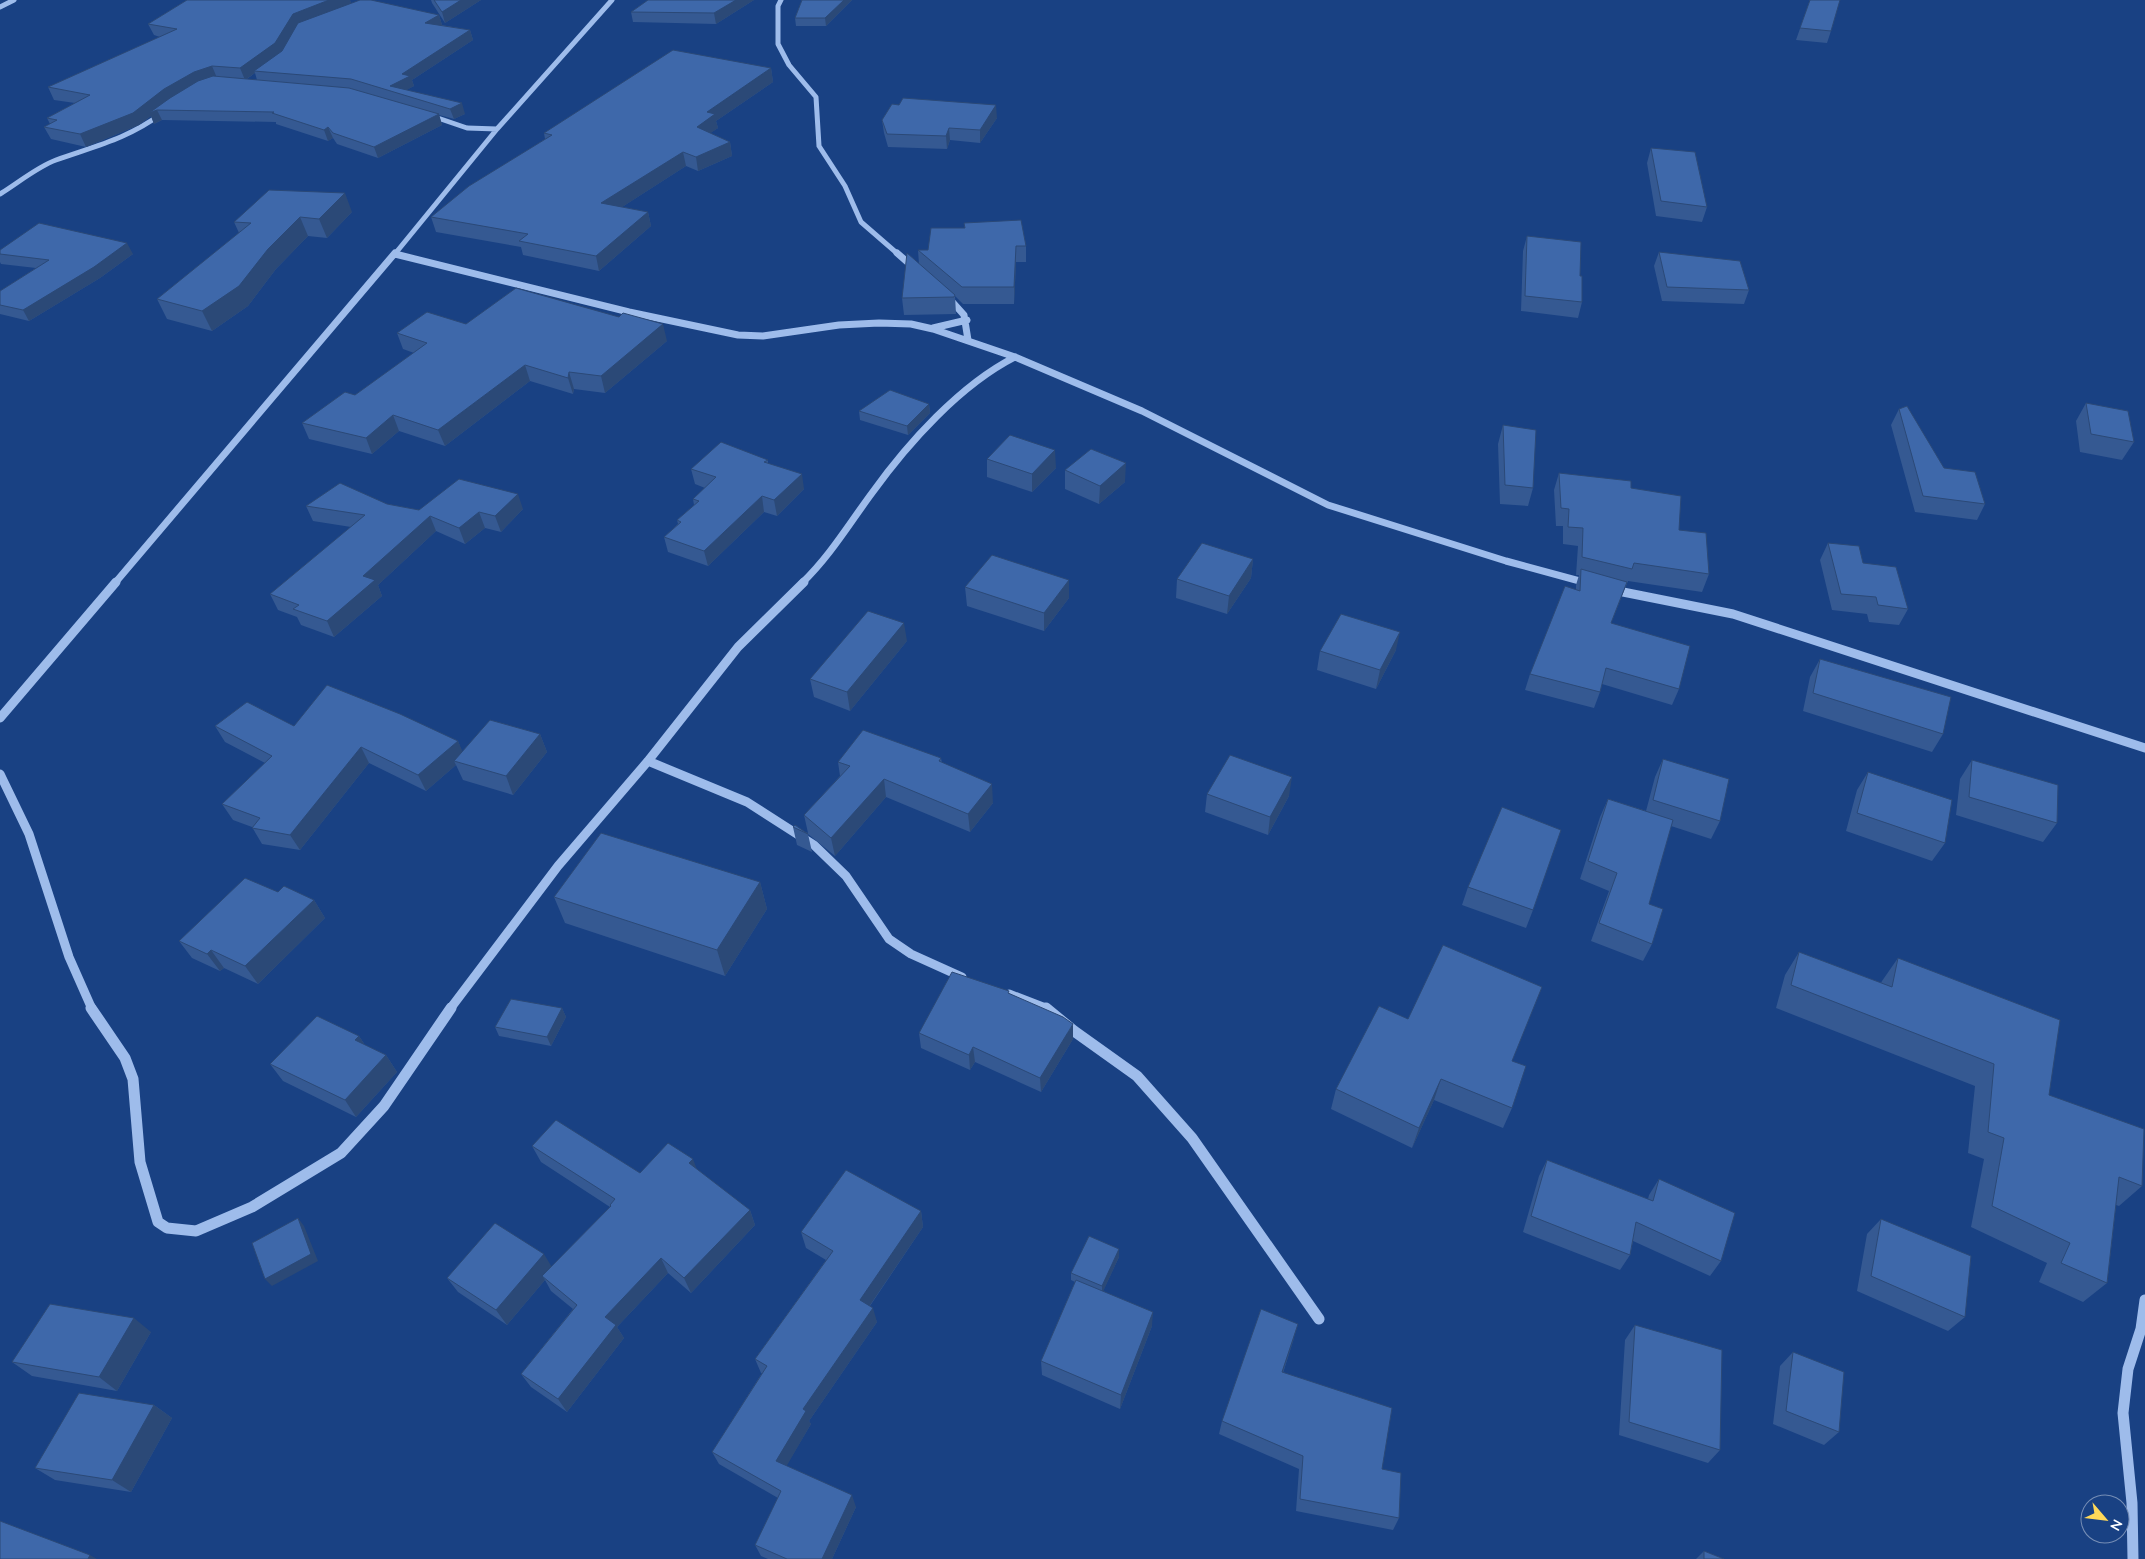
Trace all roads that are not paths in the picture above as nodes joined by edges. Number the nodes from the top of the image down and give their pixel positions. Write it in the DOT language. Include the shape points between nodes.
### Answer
graph roads {
  1 [pos="14,0"];
  2 [pos="610,0"];
  3 [pos="781,0"];
  4 [pos="0,7"];
  5 [pos="164,111"];
  6 [pos="419,112"];
  7 [pos="497,129"];
  8 [pos="0,194"];
  9 [pos="395,254"];
  10 [pos="920,273"];
  11 [pos="940,290"];
  12 [pos="967,320"];
  13 [pos="933,329"];
  14 [pos="968,340"];
  15 [pos="1015,357"];
  16 [pos="0,718"];
  17 [pos="2145,748"];
  18 [pos="648,761"];
  19 [pos="0,774"];
  20 [pos="969,980"];
  21 [pos="997,990"];
  22 [pos="2145,1300"];
  23 [pos="1319,1319"];
  24 [pos="2134,1559"];
  1 -- 4 [label="street"];
  2 -- 7 [label="street"];
  3 -- 10 [label="street" via="778,6 778,44 789,65 816,97 819,146 845,186 861,222"];
  5 -- 8 [label="street" via="141,128 103,146 54,161"];
  6 -- 7 [label="street" via="467,128"];
  7 -- 9 [label="street"];
  9 -- 13 [label="street" via="629,312 738,335 763,336 871,323 911,324"];
  9 -- 16 [label="street"];
  11 -- 12 [label="street" via="958,306"];
  12 -- 13 [label="street"];
  12 -- 14 [label="street"];
  13 -- 14 [label="street"];
  14 -- 15 [label="street"];
  15 -- 17 [label="street" via="1142,411 1328,505 1610,590 1733,614"];
  15 -- 18 [label="street" via="999,365 956,398 920,435 873,491 822,564 738,647"];
  18 -- 19 [label="street" via="558,866 456,1000 384,1106 341,1153 252,1207 196,1231 167,1228 158,1222 140,1162 133,1079 125,1058 91,1007 69,957 29,834"];
  18 -- 20 [label="street" via="747,802 814,846 846,876 889,939 910,954"];
  21 -- 23 [label="street" via="1044,1006 1074,1032 1137,1076 1192,1138"];
  22 -- 24 [label="street" via="2141,1329 2128,1369 2123,1413"];
}
